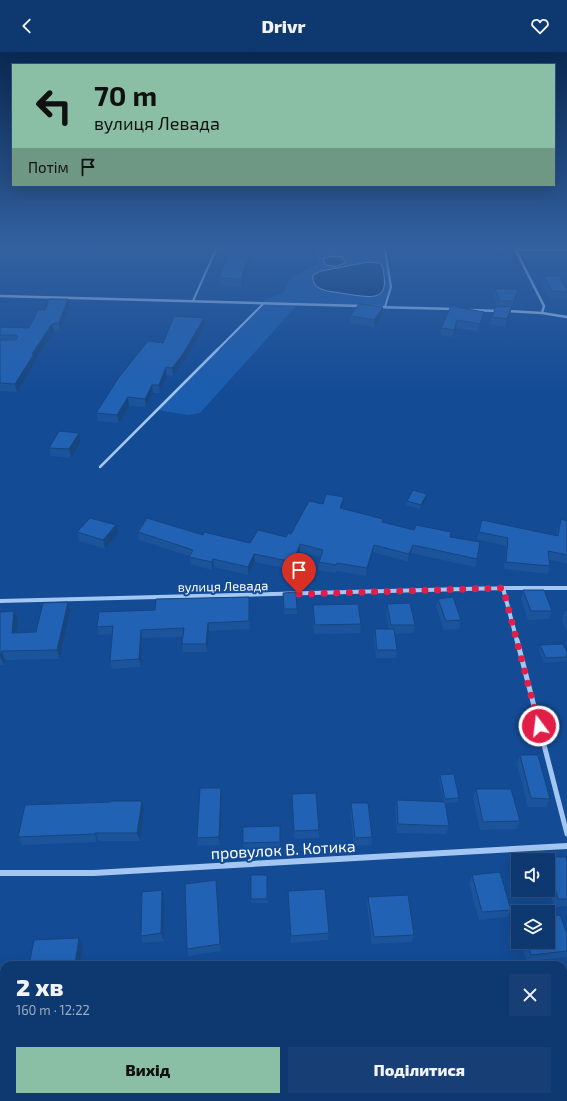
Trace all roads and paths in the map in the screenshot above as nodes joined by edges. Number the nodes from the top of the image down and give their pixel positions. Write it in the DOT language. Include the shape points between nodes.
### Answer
graph roads {
  1 [pos="0,296"];
  2 [pos="195,296"];
  3 [pos="388,296"];
  4 [pos="539,296"];
  5 [pos="193,301"];
  6 [pos="263,304"];
  7 [pos="363,306"];
  8 [pos="370,307"];
  9 [pos="385,307"];
  10 [pos="456,309"];
  11 [pos="464,310"];
  12 [pos="542,313"];
  13 [pos="567,317"];
  14 [pos="100,467"];
  15 [pos="503,588"];
  16 [pos="567,588"];
  17 [pos="0,601"];
  18 [pos="567,834"];
  19 [pos="567,846"];
  20 [pos="0,873"];
  1 -- 5 [label="street"];
  2 -- 5 [label="lane"];
  3 -- 9 [label="lane"];
  4 -- 12 [label="street" via="544,306"];
  5 -- 6 [label="street"];
  6 -- 7 [label="street"];
  6 -- 14 [label="lane"];
  8 -- 9 [label="street"];
  9 -- 10 [label="street"];
  11 -- 12 [label="street"];
  12 -- 13 [label="street"];
  15 -- 16 [label="street, вулиця Левада"];
  15 -- 17 [label="street, вулиця Левада"];
  15 -- 18 [label="street"];
  19 -- 20 [label="street, провулок В. Котика" via="94,873"];
}
